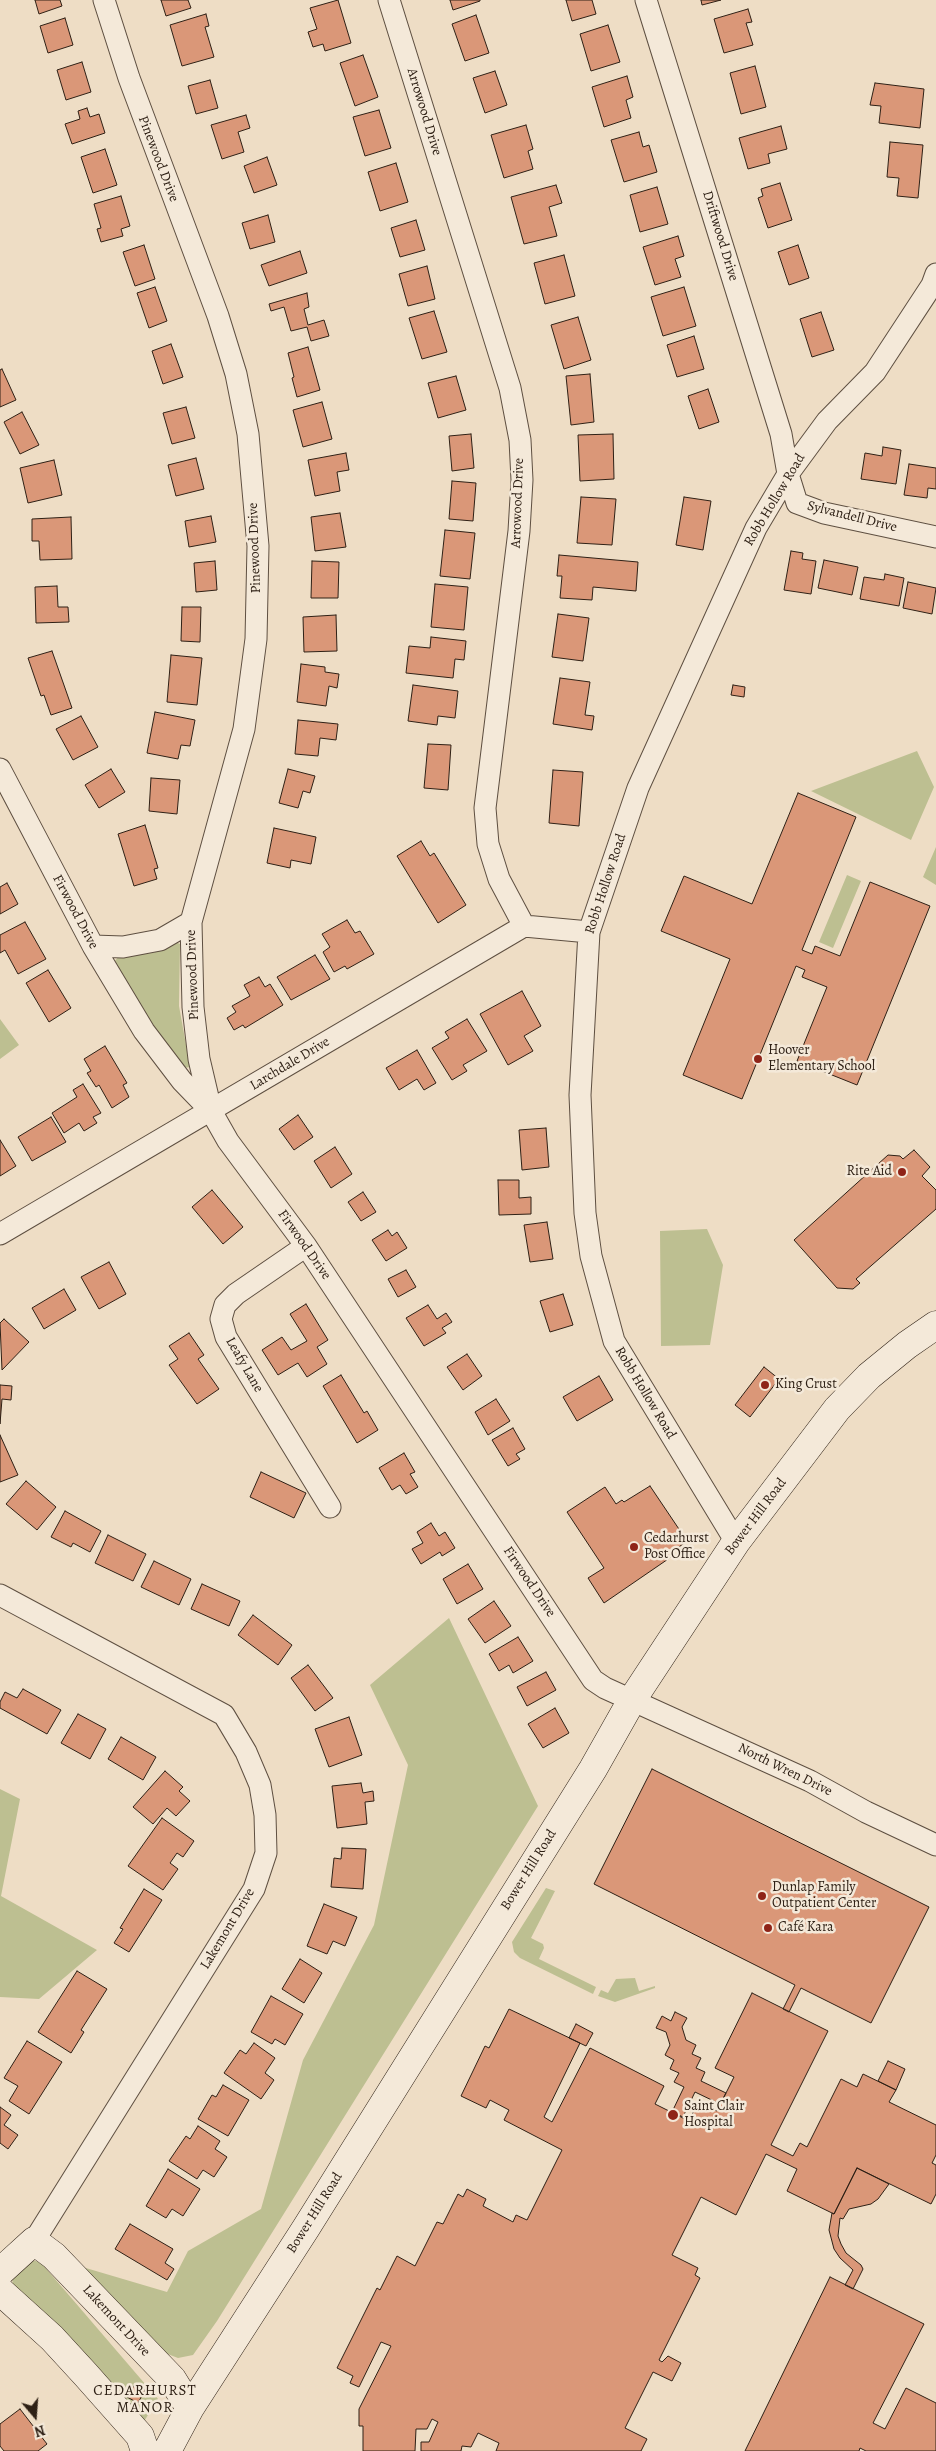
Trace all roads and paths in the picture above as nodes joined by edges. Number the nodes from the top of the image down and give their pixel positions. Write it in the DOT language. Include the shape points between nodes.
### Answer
graph roads {
  1 [pos="104,0"];
  2 [pos="389,0"];
  3 [pos="646,0"];
  4 [pos="935,282"];
  5 [pos="788,474"];
  6 [pos="936,537"];
  7 [pos="0,769"];
  8 [pos="191,922"];
  9 [pos="524,926"];
  10 [pos="588,932"];
  11 [pos="93,946"];
  12 [pos="211,1111"];
  13 [pos="0,1234"];
  14 [pos="306,1246"];
  15 [pos="936,1325"];
  16 [pos="330,1507"];
  17 [pos="736,1542"];
  18 [pos="0,1595"];
  19 [pos="632,1700"];
  20 [pos="936,1845"];
  21 [pos="34,2241"];
  22 [pos="0,2272"];
  23 [pos="0,2291"];
  24 [pos="190,2408"];
  25 [pos="145,2451"];
  26 [pos="167,2451"];
  1 -- 8 [label="street, Pinewood Drive" via="128,78 220,324 236,374 248,434 258,546 256,639 244,730"];
  2 -- 9 [label="street, Arrowood Drive" via="510,388 520,440 519,531 485,808 488,844 499,879"];
  3 -- 5 [label="street, Driftwood Drive" via="781,434"];
  4 -- 5 [label="street, Robb Hollow Road" via="875,372 827,421"];
  5 -- 6 [label="street, Sylvandell Drive" via="797,503 824,513"];
  5 -- 10 [label="street, Robb Hollow Road" via="756,528 638,788"];
  7 -- 11 [label="street, Firwood Drive"];
  8 -- 11 [label="street" via="160,940 123,947"];
  8 -- 12 [label="street, Pinewood Drive" via="192,1007"];
  9 -- 10 [label="street"];
  9 -- 12 [label="street, Larchdale Drive"];
  10 -- 17 [label="street, Robb Hollow Road" via="580,1095 585,1213 591,1256 614,1341"];
  11 -- 12 [label="street, Firwood Drive" via="144,1031 182,1081"];
  12 -- 13 [label="street, Larchdale Drive"];
  12 -- 14 [label="street, Firwood Drive" via="228,1141"];
  14 -- 16 [label="street, Leafy Lane" via="236,1294 226,1305 221,1319 226,1337"];
  14 -- 19 [label="street, Firwood Drive" via="593,1680"];
  15 -- 17 [label="main road, Bower Hill Road" via="868,1376 837,1409"];
  17 -- 19 [label="main road, Bower Hill Road"];
  18 -- 21 [label="street, Lakemont Drive" via="224,1715 246,1752 260,1785 265,1815 266,1853 254,1889"];
  19 -- 20 [label="street, North Wren Drive" via="810,1781"];
  19 -- 24 [label="main road, Bower Hill Road" via="593,1768"];
  21 -- 22 [label="main road, Lakemont Drive"];
  21 -- 24 [label="main road, Lakemont Drive" via="54,2256 172,2380"];
  23 -- 25 [label="main road" via="34,2320 75,2363 140,2436"];
  24 -- 26 [label="main road, Bower Hill Road"];
}
